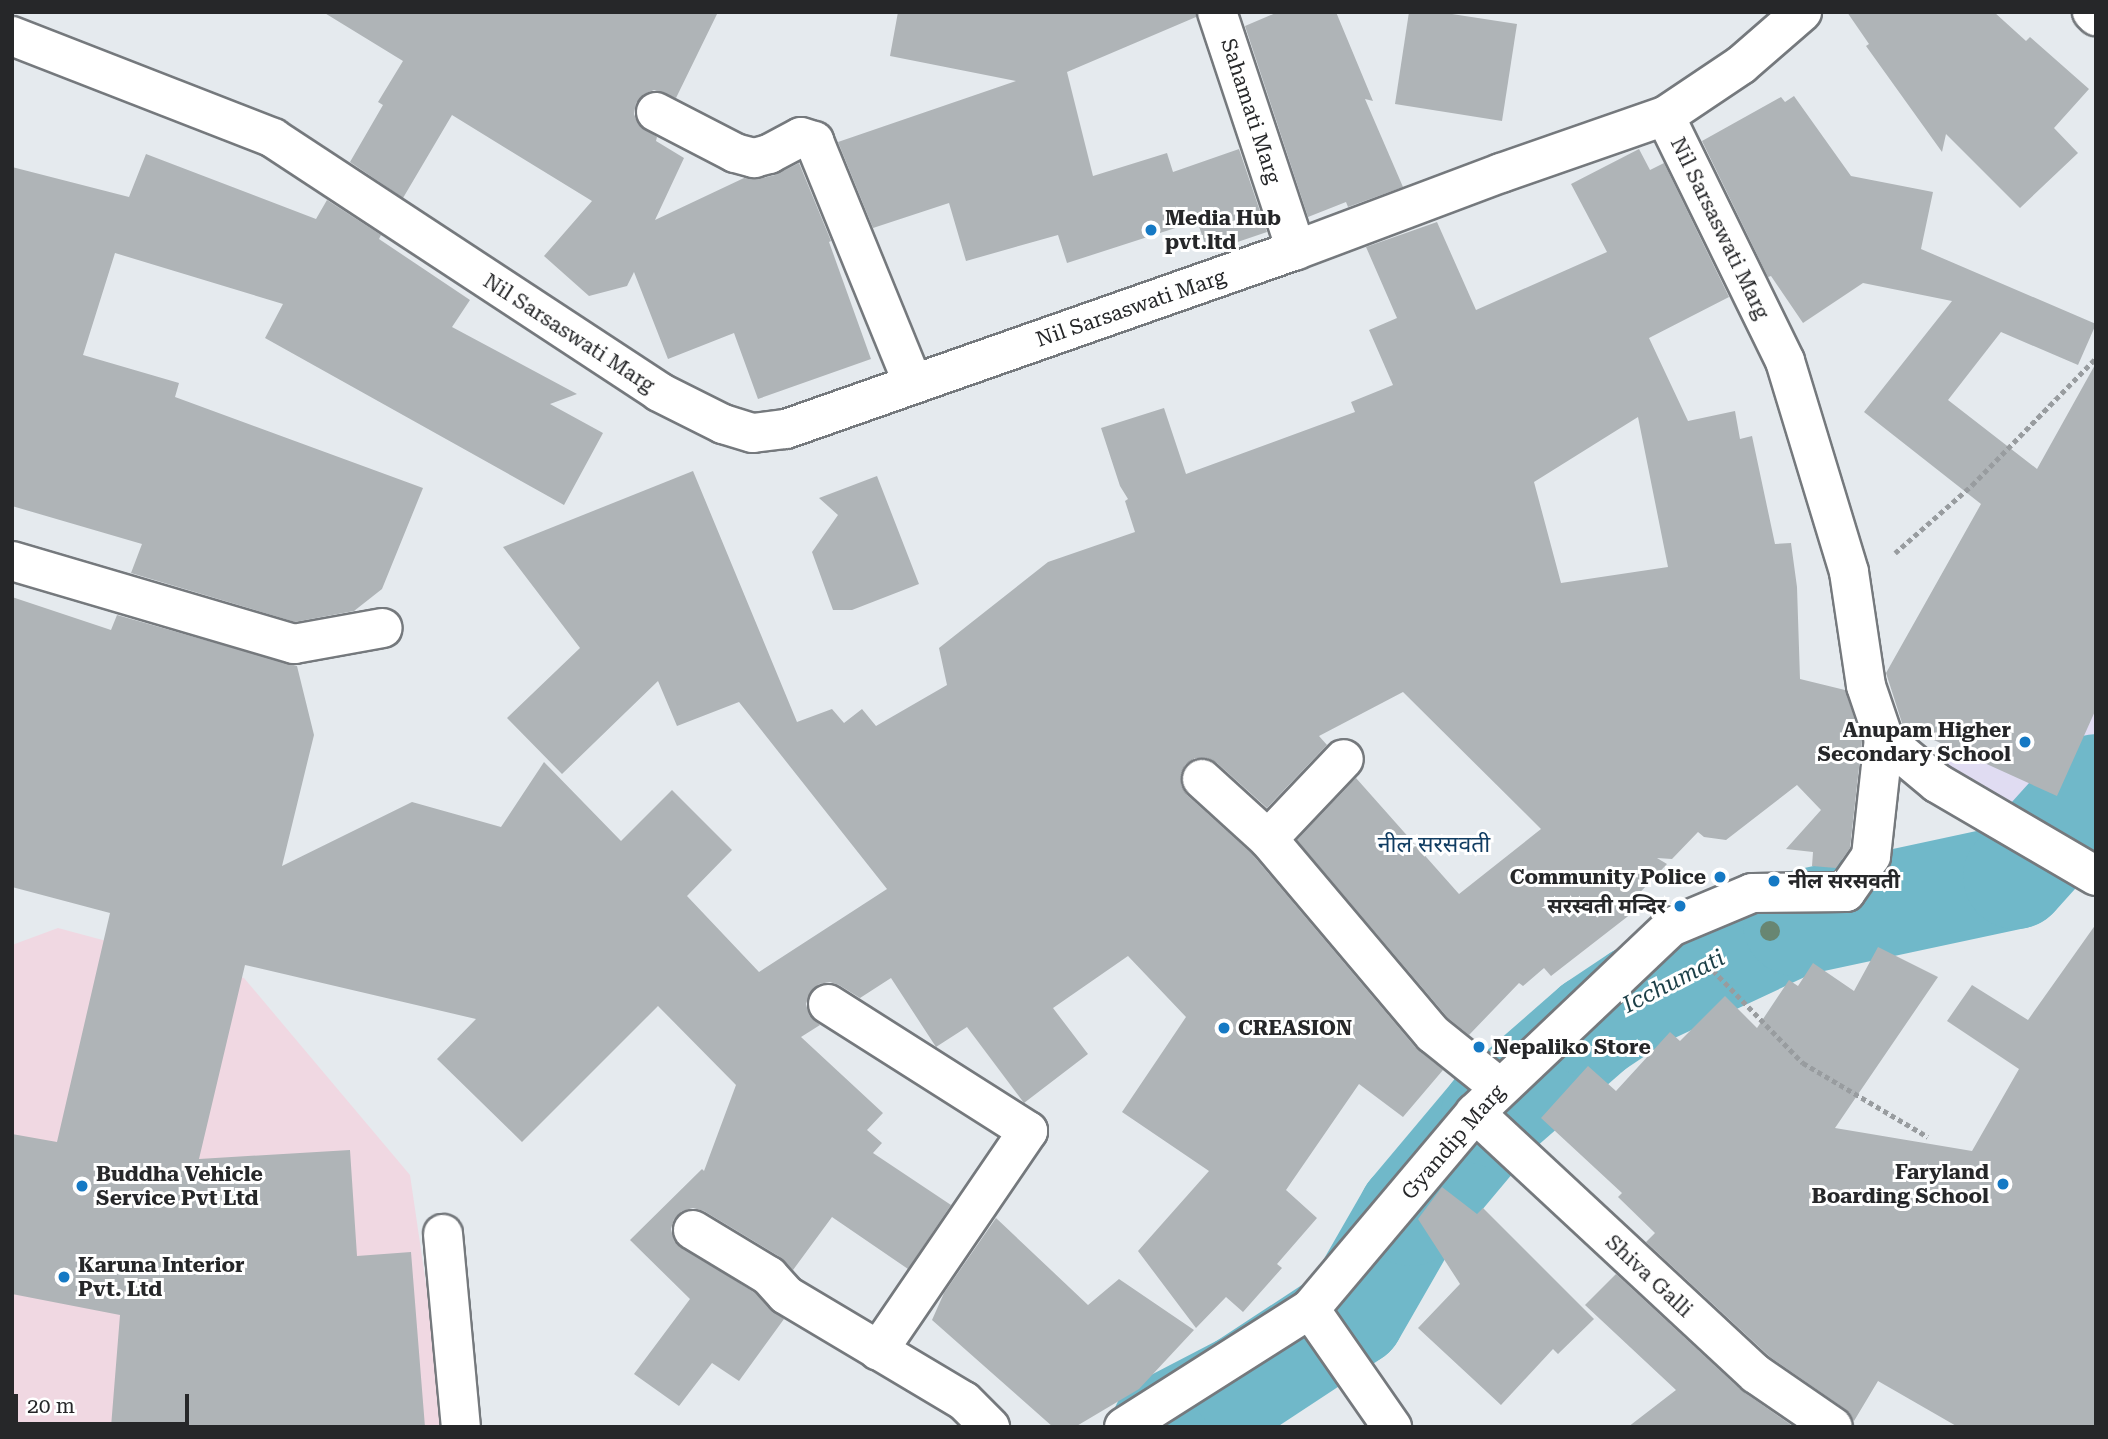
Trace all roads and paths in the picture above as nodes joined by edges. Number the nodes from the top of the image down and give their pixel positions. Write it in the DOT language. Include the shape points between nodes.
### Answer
graph roads {
  1 [pos="1217,12"];
  2 [pos="1802,12"];
  3 [pos="12,36"];
  4 [pos="656,112"];
  5 [pos="1665,116"];
  6 [pos="1296,250"];
  7 [pos="2096,358"];
  8 [pos="913,384"];
  9 [pos="12,561"];
  10 [pos="1849,572"];
  11 [pos="383,628"];
  12 [pos="1884,739"];
  13 [pos="1344,759"];
  14 [pos="1202,779"];
  15 [pos="1268,839"];
  16 [pos="2091,872"];
  17 [pos="1719,976"];
  18 [pos="828,1004"];
  19 [pos="1487,1100"];
  20 [pos="1928,1137"];
  21 [pos="693,1230"];
  22 [pos="443,1234"];
  23 [pos="1316,1316"];
  24 [pos="878,1351"];
  25 [pos="461,1427"];
  26 [pos="990,1427"];
  27 [pos="1124,1427"];
  28 [pos="1392,1427"];
  29 [pos="1833,1427"];
  1 -- 6 [label="street, Sahamati Marg"];
  2 -- 5 [label="street" via="1741,65"];
  3 -- 8 [label="street, Nil Sarsaswati Marg" via="273,138 659,391 723,424 753,433 786,429"];
  4 -- 8 [label="street" via="735,153 754,158 801,136 814,141"];
  5 -- 6 [label="street, Nil Sarsaswati Marg"];
  5 -- 10 [label="street, Nil Sarsaswati Marg" via="1785,361"];
  6 -- 8 [label="street, Nil Sarsaswati Marg"];
  7 -- 10 [label="path" via="1972,485 1872,572"];
  9 -- 11 [label="street" via="294,644"];
  10 -- 12 [label="street, Nil Sarsaswati Marg" via="1867,686"];
  12 -- 16 [label="street" via="1937,783"];
  12 -- 19 [label="street, Gyandip Marg" via="1871,856 1846,892 1752,893 1671,927"];
  13 -- 15 [label="street"];
  14 -- 15 [label="street, Shiva Galli"];
  15 -- 19 [label="street, Shiva Galli"];
  17 -- 20 [label="path" via="1803,1063"];
  18 -- 24 [label="street" via="1028,1131"];
  19 -- 23 [label="street, Gyandip Marg"];
  19 -- 29 [label="street, Shiva Galli" via="1756,1374"];
  21 -- 24 [label="street"];
  22 -- 25 [label="street"];
  23 -- 27 [label="street, Gyandip Marg"];
  23 -- 28 [label="street"];
  24 -- 26 [label="street" via="964,1401"];
}
